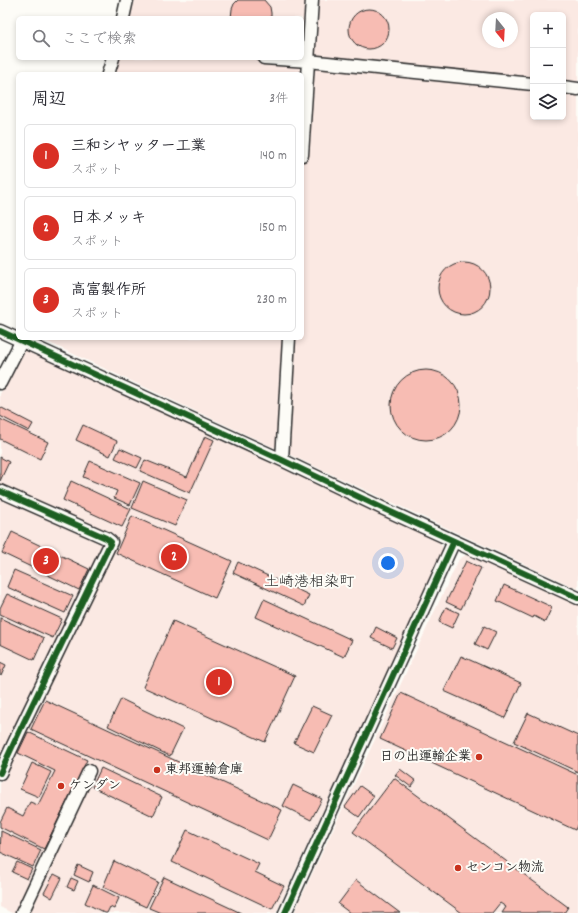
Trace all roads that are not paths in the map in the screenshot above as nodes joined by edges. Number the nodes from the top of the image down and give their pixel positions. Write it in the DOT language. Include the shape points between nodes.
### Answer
graph roads {
  1 [pos="127,0"];
  2 [pos="312,0"];
  3 [pos="123,16"];
  4 [pos="112,60"];
  5 [pos="293,60"];
  6 [pos="308,61"];
  7 [pos="109,72"];
  8 [pos="530,84"];
  9 [pos="566,87"];
  10 [pos="578,89"];
  11 [pos="304,124"];
  12 [pos="0,331"];
  13 [pos="16,337"];
  14 [pos="23,340"];
  15 [pos="289,340"];
  16 [pos="0,382"];
  17 [pos="282,460"];
  18 [pos="0,491"];
  19 [pos="454,541"];
  20 [pos="578,598"];
  21 [pos="89,771"];
  22 [pos="0,773"];
  23 [pos="22,913"];
  24 [pos="285,913"];
  1 -- 3 [label="street"];
  2 -- 6 [label="street"];
  4 -- 7 [label="street"];
  5 -- 6 [label="street"];
  6 -- 8 [label="street"];
  6 -- 11 [label="street"];
  9 -- 10 [label="street"];
  12 -- 13 [label="street"];
  14 -- 16 [label="street"];
  14 -- 17 [label="street"];
  15 -- 17 [label="street"];
  17 -- 19 [label="street"];
  18 -- 22 [label="street" via="111,542"];
  19 -- 20 [label="street"];
  19 -- 24 [label="street"];
  21 -- 23 [label="street"];
}
